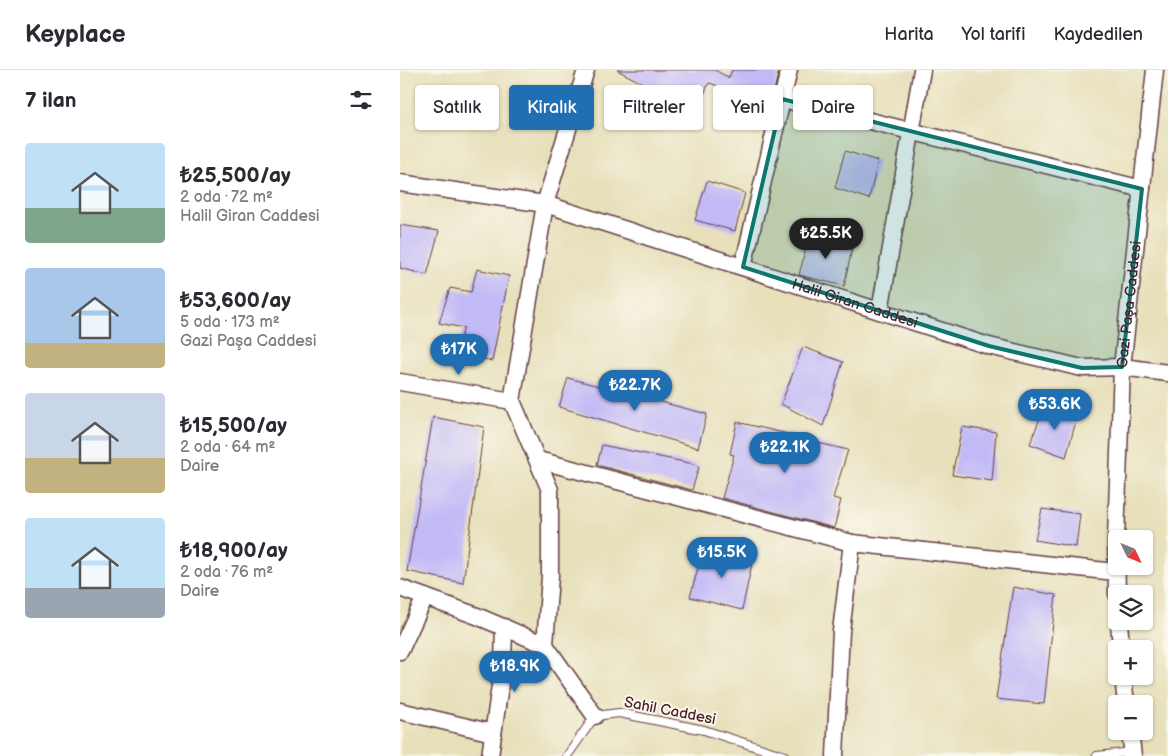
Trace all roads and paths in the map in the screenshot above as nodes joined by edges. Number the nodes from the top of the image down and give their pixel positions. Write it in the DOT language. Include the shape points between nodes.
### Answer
graph roads {
  1 [pos="586,70"];
  2 [pos="789,70"];
  3 [pos="922,70"];
  4 [pos="1155,70"];
  5 [pos="783,95"];
  6 [pos="783,99"];
  7 [pos="775,130"];
  8 [pos="913,132"];
  9 [pos="400,183"];
  10 [pos="1142,189"];
  11 [pos="545,204"];
  12 [pos="743,267"];
  13 [pos="880,311"];
  14 [pos="1122,367"];
  15 [pos="1168,374"];
  16 [pos="400,382"];
  17 [pos="512,401"];
  18 [pos="538,460"];
  19 [pos="1116,530"];
  20 [pos="852,543"];
  21 [pos="1108,571"];
  22 [pos="400,588"];
  23 [pos="425,597"];
  24 [pos="504,627"];
  25 [pos="545,645"];
  26 [pos="400,651"];
  27 [pos="400,711"];
  28 [pos="595,716"];
  29 [pos="494,733"];
  30 [pos="1131,740"];
  31 [pos="1133,754"];
  32 [pos="490,756"];
  33 [pos="567,756"];
  34 [pos="784,756"];
  35 [pos="835,756"];
  36 [pos="1097,756"];
  1 -- 11 [label="street"];
  2 -- 5 [label="street"];
  3 -- 8 [label="street"];
  4 -- 10 [label="street, Gazi Paşa Caddesi"];
  6 -- 8 [label="street"];
  7 -- 12 [label="street"];
  8 -- 10 [label="street"];
  8 -- 13 [label="street"];
  9 -- 11 [label="street, Halil Giran Caddesi"];
  10 -- 14 [label="street, Gazi Paşa Caddesi"];
  11 -- 12 [label="street, Halil Giran Caddesi"];
  11 -- 17 [label="street"];
  12 -- 13 [label="street, Halil Giran Caddesi"];
  13 -- 14 [label="street, Halil Giran Caddesi" via="989,346 1082,368"];
  14 -- 15 [label="street, Halil Giran Caddesi"];
  14 -- 19 [label="street, Gazi Paşa Caddesi"];
  16 -- 17 [label="street"];
  17 -- 18 [label="street"];
  18 -- 20 [label="street"];
  18 -- 25 [label="street" via="550,490 550,576"];
  20 -- 21 [label="street"];
  20 -- 35 [label="street" via="842,631"];
  22 -- 23 [label="street"];
  23 -- 24 [label="street"];
  23 -- 26 [label="street"];
  24 -- 25 [label="street"];
  24 -- 29 [label="street"];
  25 -- 28 [label="street"];
  27 -- 29 [label="street"];
  28 -- 33 [label="lane"];
  28 -- 34 [label="lane, Sahil Caddesi" via="619,713 704,730"];
  29 -- 32 [label="street"];
  30 -- 31 [label="street"];
  31 -- 36 [label="lane"];
}
